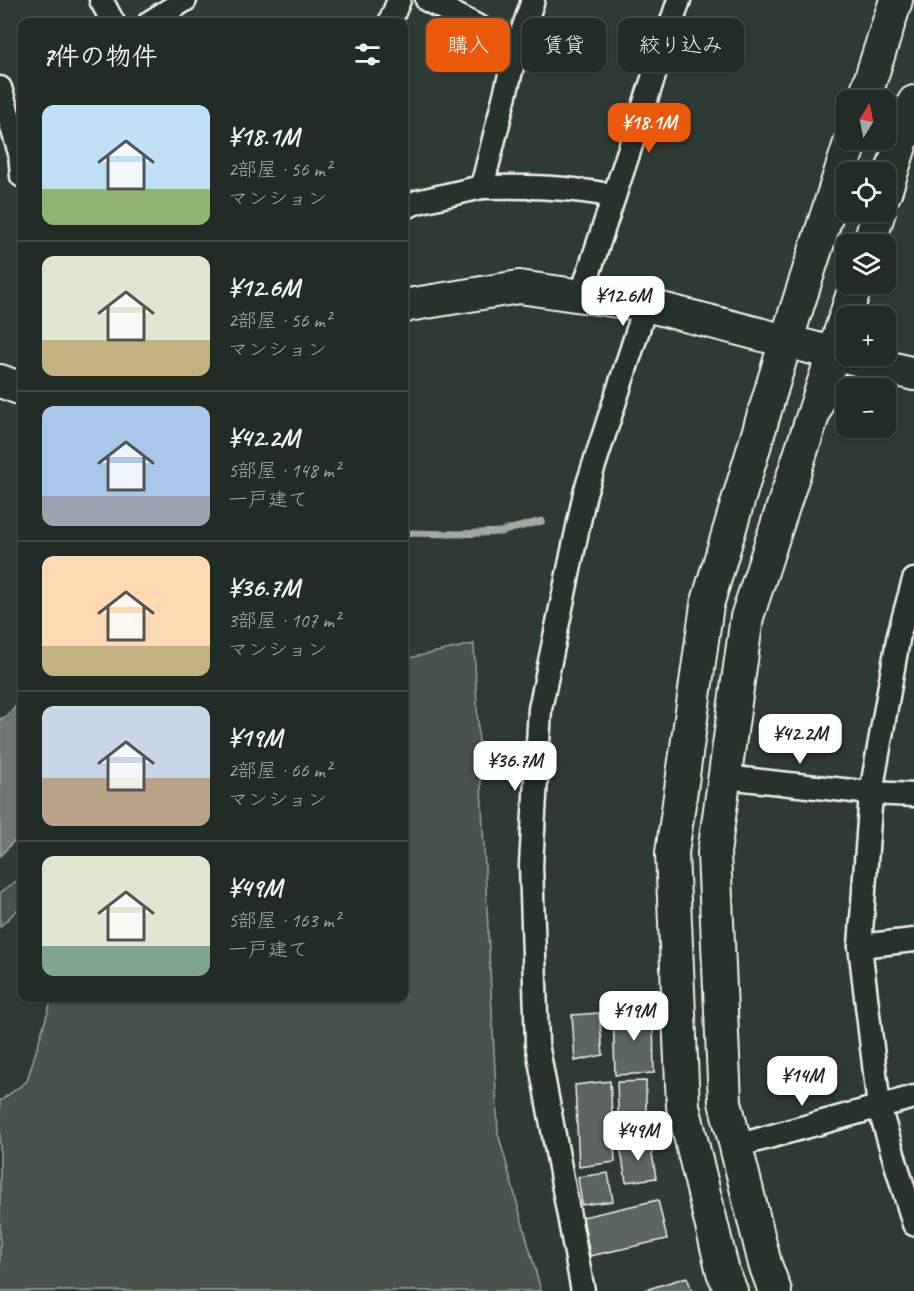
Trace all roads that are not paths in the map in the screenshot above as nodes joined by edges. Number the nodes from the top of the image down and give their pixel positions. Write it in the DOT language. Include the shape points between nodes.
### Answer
graph roads {
  1 [pos="101,0"];
  2 [pos="186,0"];
  3 [pos="399,0"];
  4 [pos="427,0"];
  5 [pos="533,0"];
  6 [pos="679,0"];
  7 [pos="896,0"];
  8 [pos="111,18"];
  9 [pos="157,18"];
  10 [pos="392,18"];
  11 [pos="517,47"];
  12 [pos="0,88"];
  13 [pos="867,90"];
  14 [pos="914,102"];
  15 [pos="18,146"];
  16 [pos="848,150"];
  17 [pos="895,162"];
  18 [pos="482,187"];
  19 [pos="614,196"];
  20 [pos="408,206"];
  21 [pos="853,294"];
  22 [pos="581,296"];
  23 [pos="408,305"];
  24 [pos="646,305"];
  25 [pos="787,340"];
  26 [pos="834,354"];
  27 [pos="914,374"];
  28 [pos="0,381"];
  29 [pos="18,388"];
  30 [pos="914,580"];
  31 [pos="907,636"];
  32 [pos="725,777"];
  33 [pos="871,793"];
  34 [pos="914,795"];
  35 [pos="914,940"];
  36 [pos="860,946"];
  37 [pos="914,1097"];
  38 [pos="879,1107"];
  39 [pos="736,1146"];
  40 [pos="914,1224"];
  41 [pos="583,1291"];
  42 [pos="731,1291"];
  43 [pos="775,1291"];
  1 -- 8 [label="street"];
  2 -- 9 [label="street"];
  3 -- 10 [label="street"];
  4 -- 11 [label="street"];
  5 -- 11 [label="street"];
  6 -- 19 [label="street"];
  7 -- 13 [label="street"];
  11 -- 18 [label="street"];
  12 -- 15 [label="street"];
  14 -- 17 [label="street"];
  16 -- 25 [label="street"];
  18 -- 19 [label="street" via="543,186"];
  18 -- 20 [label="street"];
  19 -- 22 [label="street"];
  21 -- 26 [label="street"];
  22 -- 23 [label="street" via="519,287"];
  22 -- 24 [label="street"];
  24 -- 25 [label="street"];
  24 -- 41 [label="street" via="585,493 540,709 531,865 537,1044"];
  25 -- 26 [label="street"];
  25 -- 42 [label="street" via="707,606 672,853 683,1106"];
  26 -- 27 [label="street"];
  26 -- 32 [label="street" via="747,617"];
  28 -- 29 [label="street"];
  30 -- 31 [label="street"];
  31 -- 33 [label="street"];
  32 -- 33 [label="street"];
  32 -- 39 [label="street" via="714,854 725,1102"];
  33 -- 34 [label="street"];
  33 -- 36 [label="street"];
  35 -- 36 [label="street"];
  36 -- 38 [label="street"];
  37 -- 38 [label="street"];
  38 -- 39 [label="street"];
  38 -- 40 [label="street"];
  39 -- 43 [label="street"];
}
